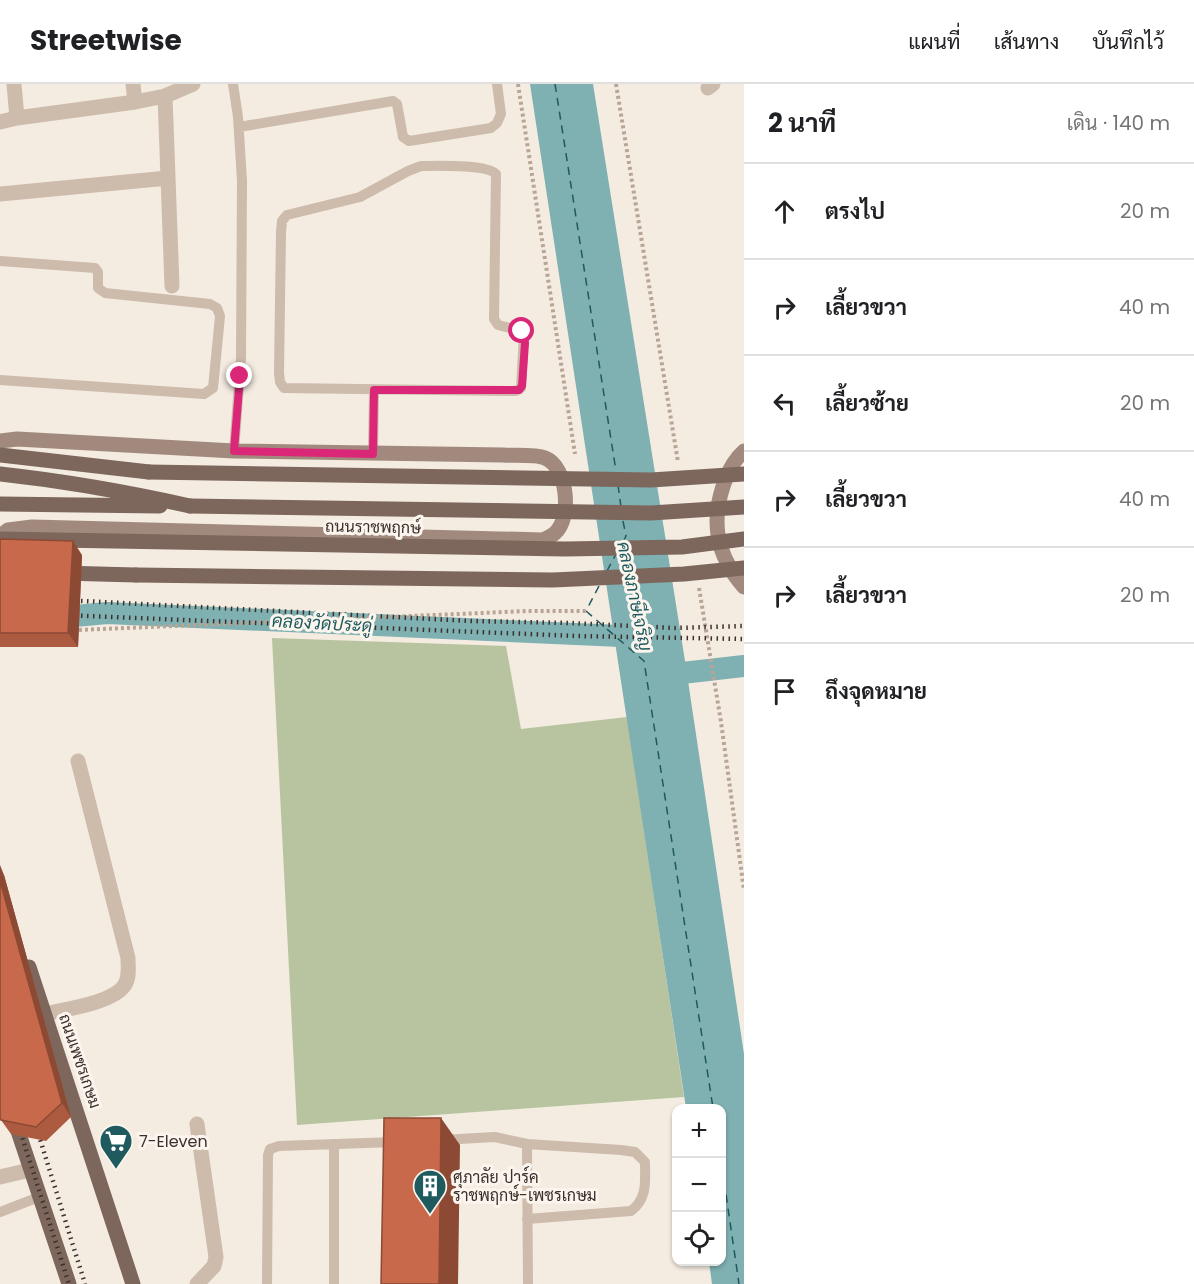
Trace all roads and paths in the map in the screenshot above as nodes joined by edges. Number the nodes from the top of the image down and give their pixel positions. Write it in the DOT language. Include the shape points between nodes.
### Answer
graph roads {
  1 [pos="14,84"];
  2 [pos="134,84"];
  3 [pos="193,84"];
  4 [pos="233,84"];
  5 [pos="496,84"];
  6 [pos="518,84"];
  7 [pos="616,84"];
  8 [pos="165,96"];
  9 [pos="135,102"];
  10 [pos="17,118"];
  11 [pos="0,123"];
  12 [pos="239,127"];
  13 [pos="168,178"];
  14 [pos="0,194"];
  15 [pos="0,261"];
  16 [pos="172,286"];
  17 [pos="0,380"];
  18 [pos="374,390"];
  19 [pos="0,441"];
  20 [pos="234,451"];
  21 [pos="744,451"];
  22 [pos="373,454"];
  23 [pos="575,454"];
  24 [pos="0,455"];
  25 [pos="680,470"];
  26 [pos="0,474"];
  27 [pos="744,474"];
  28 [pos="0,504"];
  29 [pos="190,506"];
  30 [pos="744,507"];
  31 [pos="2,534"];
  32 [pos="744,539"];
  33 [pos="744,568"];
  34 [pos="43,573"];
  35 [pos="699,587"];
  36 [pos="744,587"];
  37 [pos="586,611"];
  38 [pos="79,630"];
  39 [pos="78,761"];
  40 [pos="744,890"];
  41 [pos="22,950"];
  42 [pos="45,1014"];
  43 [pos="0,1077"];
  44 [pos="197,1124"];
  45 [pos="426,1140"];
  46 [pos="403,1141"];
  47 [pos="334,1144"];
  48 [pos="527,1144"];
  49 [pos="30,1170"];
  50 [pos="0,1177"];
  51 [pos="39,1197"];
  52 [pos="0,1212"];
  53 [pos="527,1219"];
  54 [pos="69,1284"];
  55 [pos="133,1284"];
  56 [pos="197,1284"];
  57 [pos="267,1284"];
  58 [pos="334,1284"];
  59 [pos="528,1284"];
  1 -- 10 [label="street"];
  2 -- 9 [label="street"];
  3 -- 8 [label="street"];
  4 -- 12 [label="lane"];
  5 -- 12 [label="lane" via="500,118 496,125 481,130 409,141 403,137 398,104 393,101"];
  6 -- 23 [label="path"];
  7 -- 25 [label="path"];
  8 -- 9 [label="street"];
  8 -- 13 [label="street"];
  9 -- 10 [label="street"];
  10 -- 11 [label="street"];
  12 -- 20 [label="lane" via="241,358"];
  13 -- 14 [label="street"];
  13 -- 16 [label="street"];
  15 -- 17 [label="lane" via="96,268 98,288 105,293 207,303 218,308 220,316 213,388 204,394"];
  18 -- 18 [label="lane" via="521,388 523,332 498,326 494,319 497,177 493,171 421,166 360,197 287,215 282,221 281,386"];
  18 -- 22 [label="lane"];
  19 -- 20 [label="street"];
  20 -- 22 [label="street"];
  21 -- 36 [label="street" via="731,467 722,489 716,528 730,571"];
  22 -- 31 [label="street" via="544,458 561,475 566,508 563,520 556,532 543,540 32,527"];
  24 -- 27 [label="main road, bridge" via="149,472 651,480"];
  26 -- 29 [label="main road" via="69,482"];
  28 -- 29 [label="main road, ถนนราชพฤกษ์"];
  29 -- 30 [label="main road, ถนนราชพฤกษ์, bridge" via="651,513"];
  31 -- 32 [label="main road, ถนนราชพฤกษ์, bridge" via="565,549 682,546"];
  33 -- 34 [label="main road, bridge" via="553,580"];
  35 -- 40 [label="path"];
  37 -- 38 [label="path"];
  39 -- 42 [label="street" via="128,958 128,976 124,987 110,998"];
  41 -- 42 [label="main road, ถนนเพชรเกษม"];
  42 -- 55 [label="main road, ถนนเพชรเกษม"];
  43 -- 49 [label="main road"];
  44 -- 56 [label="street" via="216,1257 214,1266"];
  45 -- 48 [label="lane" via="495,1137"];
  46 -- 47 [label="lane"];
  47 -- 57 [label="lane" via="275,1146 269,1152"];
  47 -- 58 [label="lane"];
  48 -- 53 [label="lane"];
  48 -- 53 [label="lane" via="635,1152 645,1162 645,1191 640,1205 631,1211"];
  49 -- 50 [label="street"];
  49 -- 51 [label="main road"];
  51 -- 52 [label="lane"];
  51 -- 54 [label="main road"];
  53 -- 59 [label="lane"];
}
